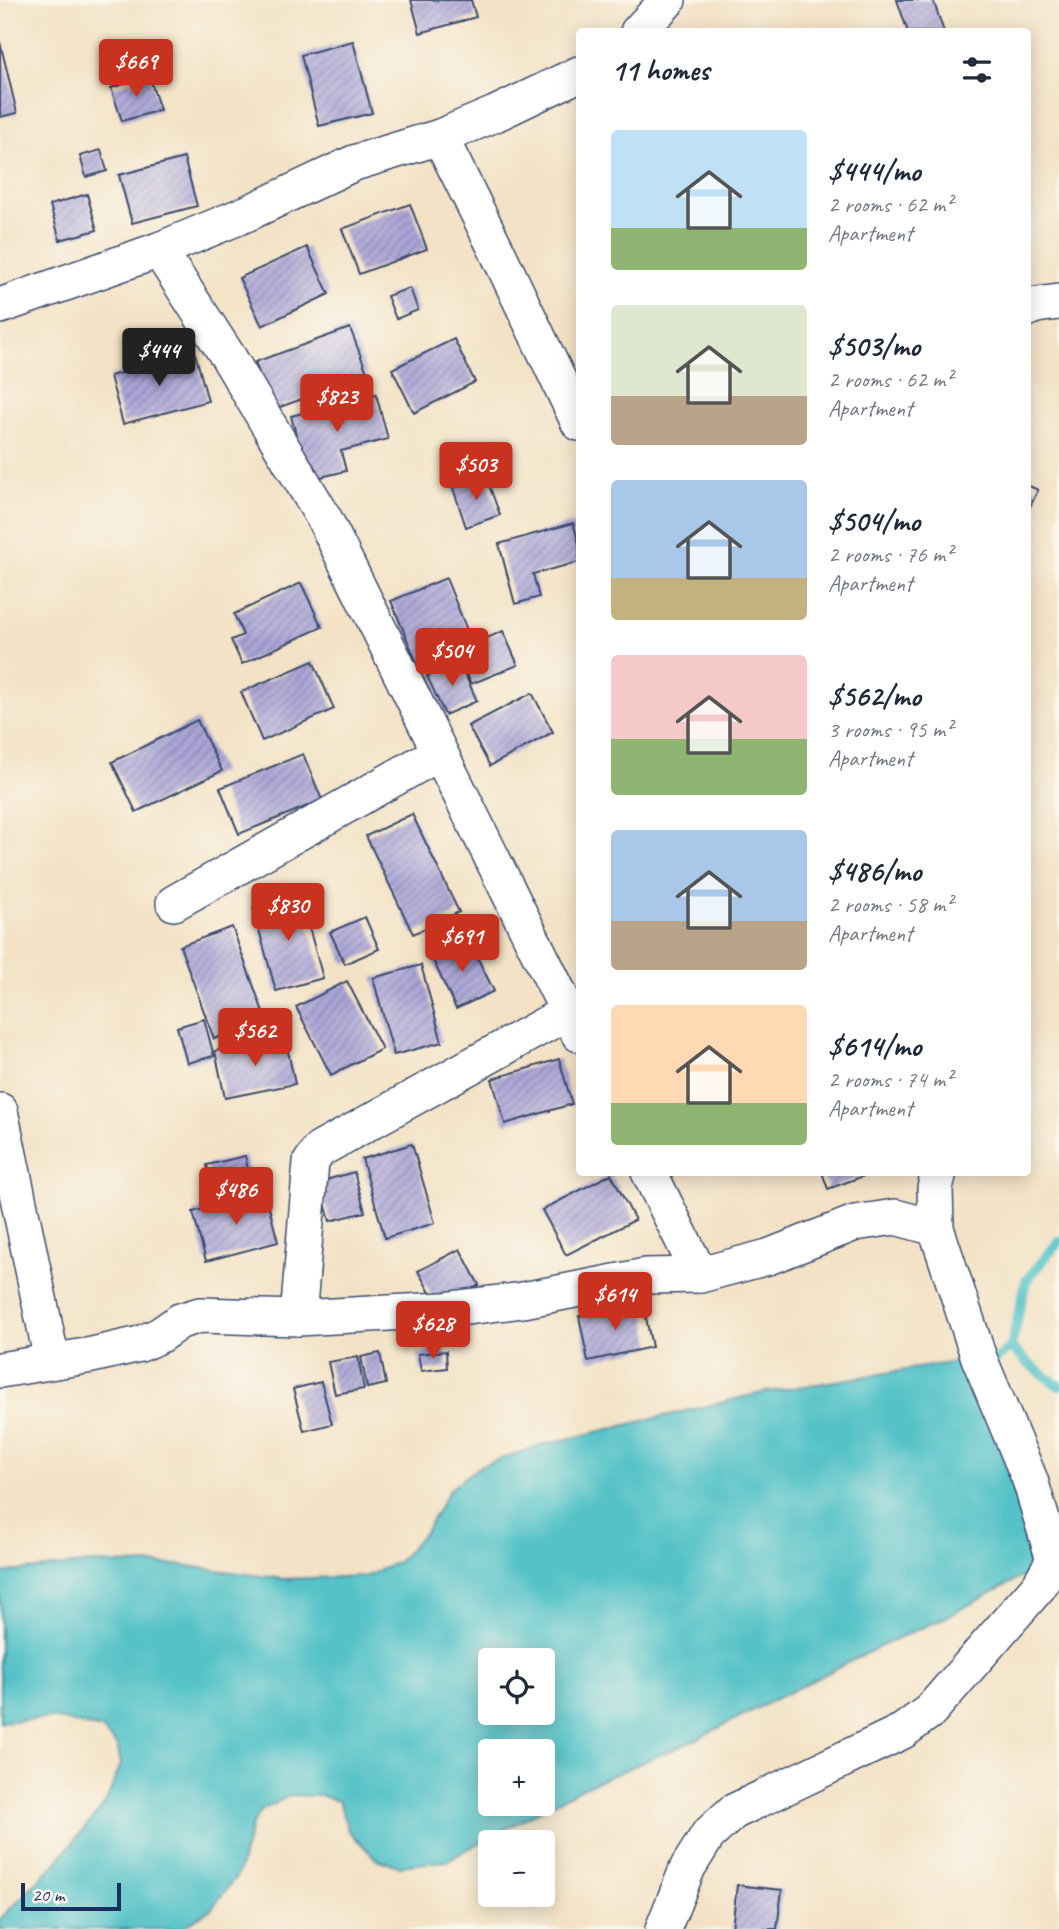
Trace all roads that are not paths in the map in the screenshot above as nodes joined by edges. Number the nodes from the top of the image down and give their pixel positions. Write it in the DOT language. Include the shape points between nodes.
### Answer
graph roads {
  1 [pos="668,0"];
  2 [pos="642,28"];
  3 [pos="576,75"];
  4 [pos="440,137"];
  5 [pos="159,250"];
  6 [pos="1059,302"];
  7 [pos="0,306"];
  8 [pos="1031,307"];
  9 [pos="576,417"];
  10 [pos="439,754"];
  11 [pos="174,903"];
  12 [pos="574,1023"];
  13 [pos="0,1111"];
  14 [pos="651,1176"];
  15 [pos="938,1176"];
  16 [pos="936,1228"];
  17 [pos="700,1275"];
  18 [pos="298,1318"];
  19 [pos="52,1361"];
  20 [pos="0,1370"];
  21 [pos="1057,1560"];
  22 [pos="663,1929"];
  1 -- 2 [label="street"];
  3 -- 4 [label="street"];
  4 -- 5 [label="street" via="354,163"];
  4 -- 9 [label="street"];
  5 -- 7 [label="street"];
  5 -- 10 [label="street" via="324,520"];
  6 -- 8 [label="street"];
  10 -- 11 [label="street"];
  10 -- 12 [label="street"];
  12 -- 18 [label="street" via="318,1150 312,1162"];
  13 -- 19 [label="street"];
  14 -- 17 [label="street"];
  15 -- 16 [label="street"];
  16 -- 17 [label="street" via="895,1217 855,1223 768,1257"];
  16 -- 21 [label="street" via="979,1358 1030,1480"];
  17 -- 18 [label="street" via="646,1276 443,1310"];
  18 -- 19 [label="street" via="200,1315 140,1343"];
  19 -- 20 [label="street"];
  21 -- 22 [label="street" via="930,1712 903,1731 724,1820 708,1835 688,1867"];
}
